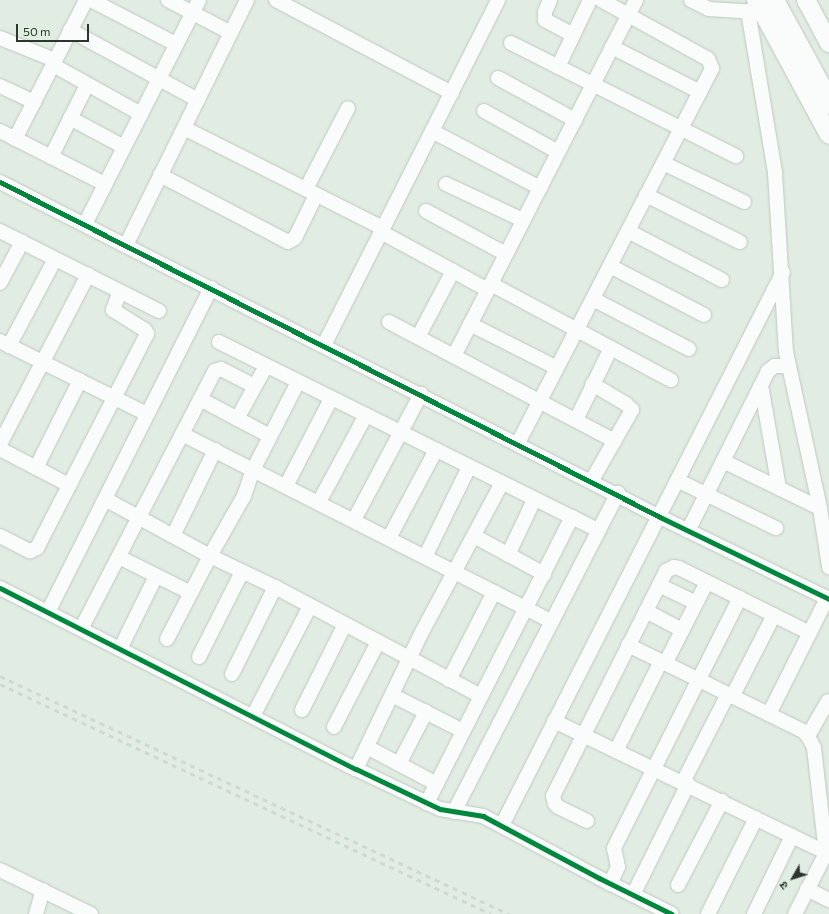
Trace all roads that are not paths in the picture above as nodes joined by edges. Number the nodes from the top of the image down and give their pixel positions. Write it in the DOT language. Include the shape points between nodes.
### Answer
graph roads {
  1 [pos="86,0"];
  2 [pos="92,0"];
  3 [pos="168,0"];
  4 [pos="247,0"];
  5 [pos="276,0"];
  6 [pos="498,0"];
  7 [pos="550,0"];
  8 [pos="590,0"];
  9 [pos="601,0"];
  10 [pos="636,0"];
  11 [pos="691,0"];
  12 [pos="786,0"];
  13 [pos="806,0"];
  14 [pos="195,6"];
  15 [pos="760,6"];
  16 [pos="628,16"];
  17 [pos="70,30"];
  18 [pos="231,33"];
  19 [pos="573,35"];
  20 [pos="0,38"];
  21 [pos="510,43"];
  22 [pos="829,43"];
  23 [pos="176,44"];
  24 [pos="612,47"];
  25 [pos="54,63"];
  26 [pos="558,67"];
  27 [pos="498,78"];
  28 [pos="829,78"];
  29 [pos="159,79"];
  30 [pos="87,84"];
  31 [pos="593,84"];
  32 [pos="0,86"];
  33 [pos="452,92"];
  34 [pos="700,92"];
  35 [pos="198,100"];
  36 [pos="34,102"];
  37 [pos="829,103"];
  38 [pos="348,108"];
  39 [pos="484,111"];
  40 [pos="140,114"];
  41 [pos="70,118"];
  42 [pos="575,120"];
  43 [pos="184,128"];
  44 [pos="681,129"];
  45 [pos="0,131"];
  46 [pos="432,131"];
  47 [pos="829,136"];
  48 [pos="15,138"];
  49 [pos="124,147"];
  50 [pos="558,152"];
  51 [pos="736,156"];
  52 [pos="51,157"];
  53 [pos="663,163"];
  54 [pos="160,175"];
  55 [pos="105,184"];
  56 [pos="446,184"];
  57 [pos="1,186"];
  58 [pos="540,188"];
  59 [pos="311,192"];
  60 [pos="646,195"];
  61 [pos="744,202"];
  62 [pos="426,211"];
  63 [pos="523,220"];
  64 [pos="85,224"];
  65 [pos="382,230"];
  66 [pos="0,231"];
  67 [pos="628,231"];
  68 [pos="22,242"];
  69 [pos="740,242"];
  70 [pos="126,245"];
  71 [pos="506,254"];
  72 [pos="55,260"];
  73 [pos="610,266"];
  74 [pos="452,270"];
  75 [pos="783,272"];
  76 [pos="88,275"];
  77 [pos="722,280"];
  78 [pos="0,284"];
  79 [pos="489,287"];
  80 [pos="211,288"];
  81 [pos="120,292"];
  82 [pos="593,299"];
  83 [pos="159,312"];
  84 [pos="704,315"];
  85 [pos="389,322"];
  86 [pos="470,324"];
  87 [pos="577,330"];
  88 [pos="418,337"];
  89 [pos="219,342"];
  90 [pos="5,343"];
  91 [pos="324,345"];
  92 [pos="611,348"];
  93 [pos="689,349"];
  94 [pos="454,356"];
  95 [pos="42,361"];
  96 [pos="266,366"];
  97 [pos="788,366"];
  98 [pos="557,368"];
  99 [pos="80,380"];
  100 [pos="671,380"];
  101 [pos="298,382"];
  102 [pos="593,384"];
  103 [pos="761,385"];
  104 [pos="255,386"];
  105 [pos="421,394"];
  106 [pos="114,397"];
  107 [pos="200,399"];
  108 [pos="330,399"];
  109 [pos="540,401"];
  110 [pos="147,414"];
  111 [pos="366,416"];
  112 [pos="237,419"];
  113 [pos="576,420"];
  114 [pos="400,433"];
  115 [pos="182,434"];
  116 [pos="270,436"];
  117 [pos="615,441"];
  118 [pos="518,443"];
  119 [pos="0,444"];
  120 [pos="0,449"];
  121 [pos="216,450"];
  122 [pos="436,450"];
  123 [pos="723,460"];
  124 [pos="469,467"];
  125 [pos="36,468"];
  126 [pos="253,470"];
  127 [pos="592,480"];
  128 [pos="679,481"];
  129 [pos="502,483"];
  130 [pos="69,485"];
  131 [pos="286,486"];
  132 [pos="779,488"];
  133 [pos="618,493"];
  134 [pos="706,494"];
  135 [pos="105,499"];
  136 [pos="534,500"];
  137 [pos="319,502"];
  138 [pos="820,508"];
  139 [pos="138,517"];
  140 [pos="572,517"];
  141 [pos="660,517"];
  142 [pos="354,520"];
  143 [pos="776,528"];
  144 [pos="598,531"];
  145 [pos="688,531"];
  146 [pos="0,536"];
  147 [pos="173,536"];
  148 [pos="474,536"];
  149 [pos="389,538"];
  150 [pos="508,555"];
  151 [pos="210,556"];
  152 [pos="119,557"];
  153 [pos="425,557"];
  154 [pos="829,567"];
  155 [pos="242,572"];
  156 [pos="455,572"];
  157 [pos="544,574"];
  158 [pos="156,576"];
  159 [pos="707,582"];
  160 [pos="659,585"];
  161 [pos="275,587"];
  162 [pos="0,588"];
  163 [pos="494,592"];
  164 [pos="191,593"];
  165 [pos="740,598"];
  166 [pos="828,598"];
  167 [pos="696,603"];
  168 [pos="310,606"];
  169 [pos="526,608"];
  170 [pos="646,611"];
  171 [pos="48,612"];
  172 [pos="774,615"];
  173 [pos="552,622"];
  174 [pos="345,624"];
  175 [pos="81,629"];
  176 [pos="682,630"];
  177 [pos="810,633"];
  178 [pos="166,639"];
  179 [pos="378,642"];
  180 [pos="628,645"];
  181 [pos="120,649"];
  182 [pos="198,657"];
  183 [pos="410,659"];
  184 [pos="663,663"];
  185 [pos="232,674"];
  186 [pos="449,680"];
  187 [pos="699,680"];
  188 [pos="392,695"];
  189 [pos="730,695"];
  190 [pos="480,696"];
  191 [pos="828,701"];
  192 [pos="302,710"];
  193 [pos="426,712"];
  194 [pos="769,714"];
  195 [pos="253,716"];
  196 [pos="554,721"];
  197 [pos="334,727"];
  198 [pos="463,732"];
  199 [pos="583,736"];
  200 [pos="808,736"];
  201 [pos="367,747"];
  202 [pos="616,751"];
  203 [pos="399,764"];
  204 [pos="356,769"];
  205 [pos="654,769"];
  206 [pos="685,783"];
  207 [pos="437,784"];
  208 [pos="722,801"];
  209 [pos="427,803"];
  210 [pos="454,812"];
  211 [pos="756,818"];
  212 [pos="587,821"];
  213 [pos="502,825"];
  214 [pos="792,836"];
  215 [pos="827,854"];
  216 [pos="0,870"];
  217 [pos="610,884"];
  218 [pos="678,885"];
  219 [pos="807,889"];
  220 [pos="43,890"];
  221 [pos="633,895"];
  222 [pos="829,900"];
  223 [pos="36,914"];
  224 [pos="91,914"];
  225 [pos="672,914"];
  226 [pos="708,914"];
  227 [pos="754,914"];
  228 [pos="795,914"];
  1 -- 17 [label="street"];
  2 -- 23 [label="street"];
  3 -- 14 [label="street"];
  4 -- 18 [label="street"];
  5 -- 33 [label="street"];
  6 -- 33 [label="street"];
  7 -- 19 [label="street" via="544,12 545,20"];
  8 -- 19 [label="street"];
  9 -- 16 [label="street"];
  10 -- 16 [label="street"];
  11 -- 15 [label="street" via="709,9 725,11"];
  12 -- 28 [label="highway"];
  13 -- 22 [label="main road"];
  14 -- 18 [label="street"];
  14 -- 23 [label="street"];
  15 -- 37 [label="highway"];
  15 -- 47 [label="main road"];
  15 -- 75 [label="street"];
  16 -- 24 [label="street"];
  16 -- 34 [label="street" via="708,58 712,68"];
  17 -- 25 [label="street"];
  17 -- 29 [label="street"];
  18 -- 35 [label="street"];
  19 -- 26 [label="street"];
  20 -- 25 [label="street"];
  21 -- 26 [label="street"];
  23 -- 29 [label="street"];
  24 -- 31 [label="street"];
  24 -- 34 [label="street"];
  25 -- 30 [label="street"];
  25 -- 36 [label="street"];
  26 -- 31 [label="street"];
  27 -- 42 [label="street"];
  29 -- 35 [label="street"];
  29 -- 40 [label="street"];
  30 -- 40 [label="street"];
  30 -- 41 [label="street"];
  31 -- 42 [label="street"];
  31 -- 44 [label="street"];
  32 -- 36 [label="street"];
  33 -- 46 [label="street"];
  34 -- 44 [label="street"];
  35 -- 43 [label="street"];
  36 -- 48 [label="street"];
  38 -- 59 [label="street"];
  39 -- 50 [label="street"];
  40 -- 49 [label="street"];
  41 -- 49 [label="street"];
  41 -- 52 [label="street"];
  42 -- 50 [label="street"];
  43 -- 54 [label="street"];
  43 -- 59 [label="street"];
  44 -- 51 [label="street"];
  44 -- 53 [label="street"];
  45 -- 48 [label="street"];
  46 -- 58 [label="street"];
  46 -- 65 [label="street"];
  48 -- 52 [label="street"];
  49 -- 55 [label="street"];
  50 -- 58 [label="street"];
  52 -- 55 [label="street"];
  53 -- 60 [label="street"];
  53 -- 61 [label="street"];
  54 -- 59 [label="street" via="288,242 295,238"];
  54 -- 70 [label="street"];
  55 -- 64 [label="street"];
  56 -- 63 [label="street"];
  57 -- 64 [label="street"];
  58 -- 63 [label="street"];
  59 -- 65 [label="street"];
  60 -- 67 [label="street"];
  60 -- 69 [label="street"];
  62 -- 71 [label="street"];
  63 -- 71 [label="street"];
  64 -- 70 [label="street"];
  65 -- 74 [label="street"];
  65 -- 91 [label="street"];
  66 -- 68 [label="street"];
  67 -- 73 [label="street"];
  67 -- 77 [label="street"];
  68 -- 72 [label="street"];
  68 -- 78 [label="street"];
  70 -- 80 [label="street"];
  71 -- 79 [label="street"];
  72 -- 76 [label="street"];
  72 -- 90 [label="street"];
  73 -- 82 [label="street"];
  73 -- 84 [label="street"];
  74 -- 79 [label="street"];
  74 -- 88 [label="street"];
  75 -- 97 [label="street"];
  75 -- 128 [label="street"];
  76 -- 81 [label="street"];
  76 -- 95 [label="street"];
  79 -- 86 [label="street"];
  79 -- 87 [label="street"];
  80 -- 91 [label="street"];
  80 -- 110 [label="street"];
  81 -- 83 [label="street"];
  81 -- 106 [label="street" via="113,310 145,330 147,334"];
  82 -- 87 [label="street"];
  82 -- 93 [label="street"];
  85 -- 88 [label="street"];
  86 -- 94 [label="street"];
  86 -- 98 [label="street"];
  87 -- 92 [label="street"];
  87 -- 98 [label="street"];
  88 -- 94 [label="street"];
  89 -- 96 [label="street"];
  90 -- 95 [label="street"];
  91 -- 105 [label="street"];
  92 -- 100 [label="street"];
  92 -- 102 [label="street"];
  94 -- 109 [label="street"];
  95 -- 99 [label="street"];
  95 -- 119 [label="street"];
  96 -- 101 [label="street"];
  96 -- 104 [label="street"];
  97 -- 103 [label="street" via="779,365 771,368"];
  97 -- 138 [label="street"];
  98 -- 109 [label="street"];
  99 -- 106 [label="street"];
  99 -- 125 [label="street"];
  101 -- 108 [label="street"];
  101 -- 116 [label="street"];
  102 -- 113 [label="street"];
  102 -- 117 [label="street" via="632,410"];
  103 -- 123 [label="street"];
  103 -- 132 [label="street"];
  104 -- 107 [label="street" via="219,369 215,371"];
  104 -- 112 [label="street"];
  105 -- 114 [label="street"];
  105 -- 118 [label="street"];
  106 -- 110 [label="street"];
  106 -- 130 [label="street"];
  107 -- 112 [label="street"];
  107 -- 115 [label="street"];
  108 -- 111 [label="street"];
  108 -- 131 [label="street"];
  109 -- 113 [label="street"];
  109 -- 118 [label="street"];
  110 -- 135 [label="street"];
  111 -- 114 [label="street"];
  111 -- 137 [label="street"];
  112 -- 116 [label="street"];
  113 -- 117 [label="street"];
  114 -- 122 [label="street"];
  114 -- 142 [label="street"];
  115 -- 121 [label="street"];
  115 -- 139 [label="street"];
  116 -- 126 [label="street"];
  117 -- 127 [label="street"];
  118 -- 127 [label="street"];
  120 -- 125 [label="street"];
  121 -- 126 [label="street"];
  121 -- 147 [label="street"];
  122 -- 124 [label="street"];
  122 -- 149 [label="street"];
  123 -- 132 [label="street"];
  123 -- 134 [label="street"];
  124 -- 129 [label="street"];
  124 -- 153 [label="street"];
  125 -- 130 [label="street"];
  126 -- 131 [label="street"];
  126 -- 151 [label="street" via="244,496"];
  127 -- 133 [label="street"];
  128 -- 134 [label="street"];
  128 -- 141 [label="street"];
  129 -- 136 [label="street"];
  129 -- 148 [label="street"];
  130 -- 146 [label="street" via="37,548 30,551"];
  131 -- 137 [label="street"];
  132 -- 138 [label="street"];
  133 -- 141 [label="street"];
  133 -- 144 [label="street"];
  134 -- 143 [label="street"];
  134 -- 145 [label="street"];
  135 -- 139 [label="street"];
  135 -- 171 [label="street"];
  136 -- 140 [label="street"];
  136 -- 150 [label="street"];
  137 -- 142 [label="street"];
  138 -- 154 [label="street"];
  139 -- 147 [label="street"];
  139 -- 152 [label="street"];
  140 -- 144 [label="street"];
  140 -- 157 [label="street"];
  141 -- 145 [label="street"];
  141 -- 196 [label="street"];
  142 -- 149 [label="street"];
  144 -- 173 [label="street"];
  145 -- 166 [label="street"];
  147 -- 151 [label="street"];
  148 -- 150 [label="street"];
  148 -- 156 [label="street"];
  149 -- 153 [label="street"];
  150 -- 157 [label="street"];
  151 -- 155 [label="street"];
  151 -- 164 [label="street"];
  152 -- 158 [label="street"];
  152 -- 175 [label="street"];
  153 -- 156 [label="street"];
  155 -- 161 [label="street"];
  155 -- 182 [label="street"];
  156 -- 163 [label="street"];
  156 -- 183 [label="street"];
  157 -- 169 [label="street"];
  158 -- 164 [label="street"];
  158 -- 181 [label="street"];
  159 -- 160 [label="street" via="674,567 666,571"];
  159 -- 165 [label="street"];
  159 -- 167 [label="street"];
  160 -- 167 [label="street"];
  160 -- 170 [label="street"];
  161 -- 168 [label="street"];
  161 -- 185 [label="street"];
  162 -- 171 [label="street"];
  163 -- 169 [label="street"];
  163 -- 186 [label="street"];
  164 -- 178 [label="street"];
  165 -- 172 [label="street"];
  165 -- 187 [label="street"];
  166 -- 177 [label="street"];
  167 -- 176 [label="street"];
  168 -- 174 [label="street"];
  168 -- 195 [label="street"];
  169 -- 173 [label="street"];
  169 -- 190 [label="street"];
  170 -- 176 [label="street"];
  170 -- 180 [label="street"];
  171 -- 175 [label="street"];
  172 -- 177 [label="street"];
  172 -- 189 [label="street"];
  173 -- 210 [label="street"];
  174 -- 179 [label="street"];
  174 -- 192 [label="street"];
  175 -- 181 [label="street"];
  176 -- 184 [label="street"];
  177 -- 194 [label="street"];
  179 -- 183 [label="street"];
  179 -- 197 [label="street"];
  180 -- 184 [label="street"];
  180 -- 199 [label="street"];
  181 -- 195 [label="street"];
  183 -- 186 [label="street"];
  183 -- 188 [label="street"];
  184 -- 187 [label="street"];
  184 -- 202 [label="street"];
  186 -- 190 [label="street"];
  187 -- 189 [label="street"];
  187 -- 205 [label="street"];
  188 -- 193 [label="street"];
  188 -- 201 [label="street"];
  189 -- 194 [label="street"];
  189 -- 206 [label="street"];
  190 -- 198 [label="street"];
  191 -- 200 [label="street"];
  193 -- 198 [label="street"];
  193 -- 203 [label="street"];
  194 -- 200 [label="street"];
  195 -- 204 [label="street"];
  196 -- 199 [label="street"];
  196 -- 213 [label="street"];
  198 -- 207 [label="street"];
  199 -- 202 [label="street"];
  199 -- 212 [label="street" via="554,801 558,807"];
  200 -- 215 [label="street" via="814,748"];
  201 -- 203 [label="street"];
  201 -- 204 [label="street"];
  202 -- 205 [label="street"];
  203 -- 207 [label="street"];
  204 -- 209 [label="street"];
  205 -- 206 [label="street"];
  205 -- 217 [label="street" via="614,848 618,867"];
  206 -- 208 [label="street"];
  206 -- 221 [label="street"];
  207 -- 209 [label="street"];
  208 -- 211 [label="street"];
  208 -- 218 [label="street"];
  209 -- 210 [label="street"];
  210 -- 213 [label="street" via="479,815"];
  211 -- 214 [label="street"];
  211 -- 226 [label="street"];
  213 -- 217 [label="street"];
  214 -- 215 [label="street"];
  214 -- 227 [label="street"];
  215 -- 219 [label="street"];
  216 -- 220 [label="street"];
  217 -- 221 [label="street"];
  219 -- 222 [label="street"];
  219 -- 228 [label="street"];
  220 -- 223 [label="street"];
  220 -- 224 [label="street"];
  221 -- 225 [label="street"];
}
